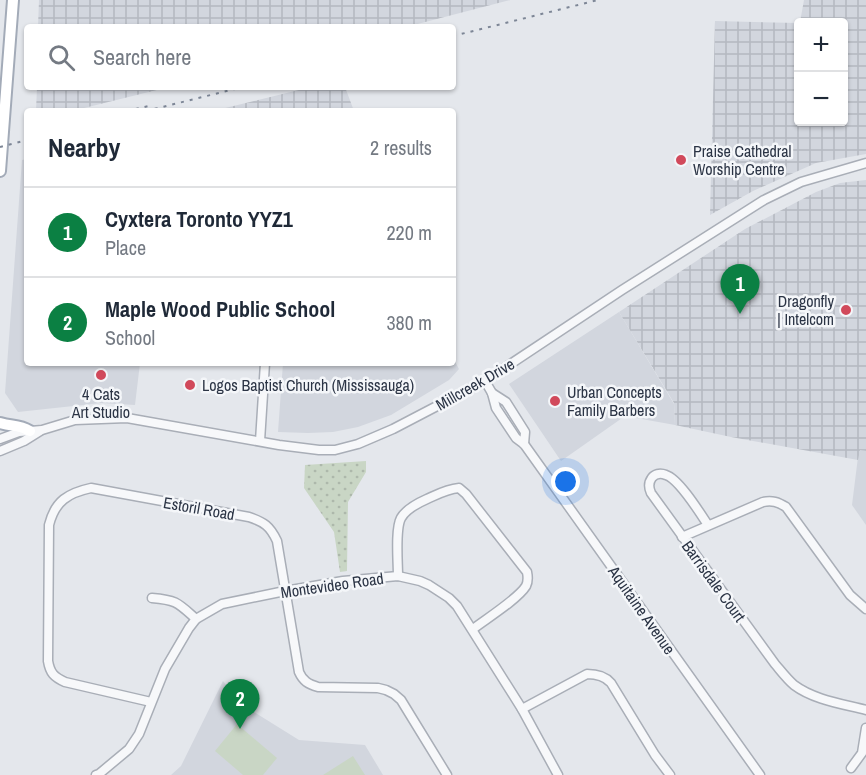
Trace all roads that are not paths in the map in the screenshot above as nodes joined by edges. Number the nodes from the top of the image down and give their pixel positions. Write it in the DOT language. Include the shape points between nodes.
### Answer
graph roads {
  1 [pos="13,0"];
  2 [pos="866,163"];
  3 [pos="0,171"];
  4 [pos="265,366"];
  5 [pos="485,381"];
  6 [pos="0,423"];
  7 [pos="42,430"];
  8 [pos="30,431"];
  9 [pos="0,439"];
  10 [pos="260,441"];
  11 [pos="0,451"];
  12 [pos="708,525"];
  13 [pos="682,537"];
  14 [pos="398,576"];
  15 [pos="285,591"];
  16 [pos="152,598"];
  17 [pos="866,609"];
  18 [pos="196,619"];
  19 [pos="473,629"];
  20 [pos="151,702"];
  21 [pos="522,709"];
  22 [pos="866,710"];
  23 [pos="866,728"];
  24 [pos="851,768"];
  25 [pos="554,774"];
  26 [pos="98,775"];
  27 [pos="447,775"];
  28 [pos="670,775"];
  29 [pos="760,775"];
  1 -- 3 [label="main road"];
  2 -- 5 [label="street, Millcreek Drive" via="801,182 764,200"];
  4 -- 10 [label="street"];
  5 -- 10 [label="street, Millcreek Drive" via="358,444 319,450"];
  5 -- 29 [label="street, Aquitaine Avenue" via="496,408 516,438"];
  6 -- 8 [label="main road"];
  7 -- 8 [label="street, Millcreek Drive"];
  7 -- 10 [label="street, Millcreek Drive" via="75,420 127,418"];
  7 -- 11 [label="street, Millcreek Drive"];
  8 -- 9 [label="street, Millcreek Drive"];
  12 -- 13 [label="street"];
  12 -- 13 [label="street, Barrisdale Court" via="678,483 669,475 654,476 649,481 651,494"];
  12 -- 17 [label="street" via="763,501 777,502 786,507 850,595"];
  13 -- 22 [label="street, Barrisdale Court" via="794,685 818,698"];
  14 -- 15 [label="street, Montevideo Road"];
  14 -- 19 [label="street, Montevideo Road" via="420,581 449,598"];
  14 -- 19 [label="street" via="401,519 418,503 447,489 459,488 527,572 528,581 519,594"];
  15 -- 18 [label="street, Montevideo Road" via="222,604"];
  15 -- 20 [label="street, Estoril Road" via="277,541 263,522 92,488 60,501 49,525 50,672 65,682"];
  15 -- 27 [label="street, Estoril Road" via="303,680 318,687 378,688 394,694"];
  16 -- 18 [label="street" via="177,602"];
  18 -- 20 [label="street, Montevideo Road" via="165,669"];
  19 -- 21 [label="street, Montevideo Road"];
  20 -- 26 [label="street, Montevideo Road" via="129,749"];
  21 -- 25 [label="street, Montevideo Road"];
  21 -- 28 [label="street" via="587,674 607,678"];
  23 -- 24 [label="street" via="862,753"];
}
